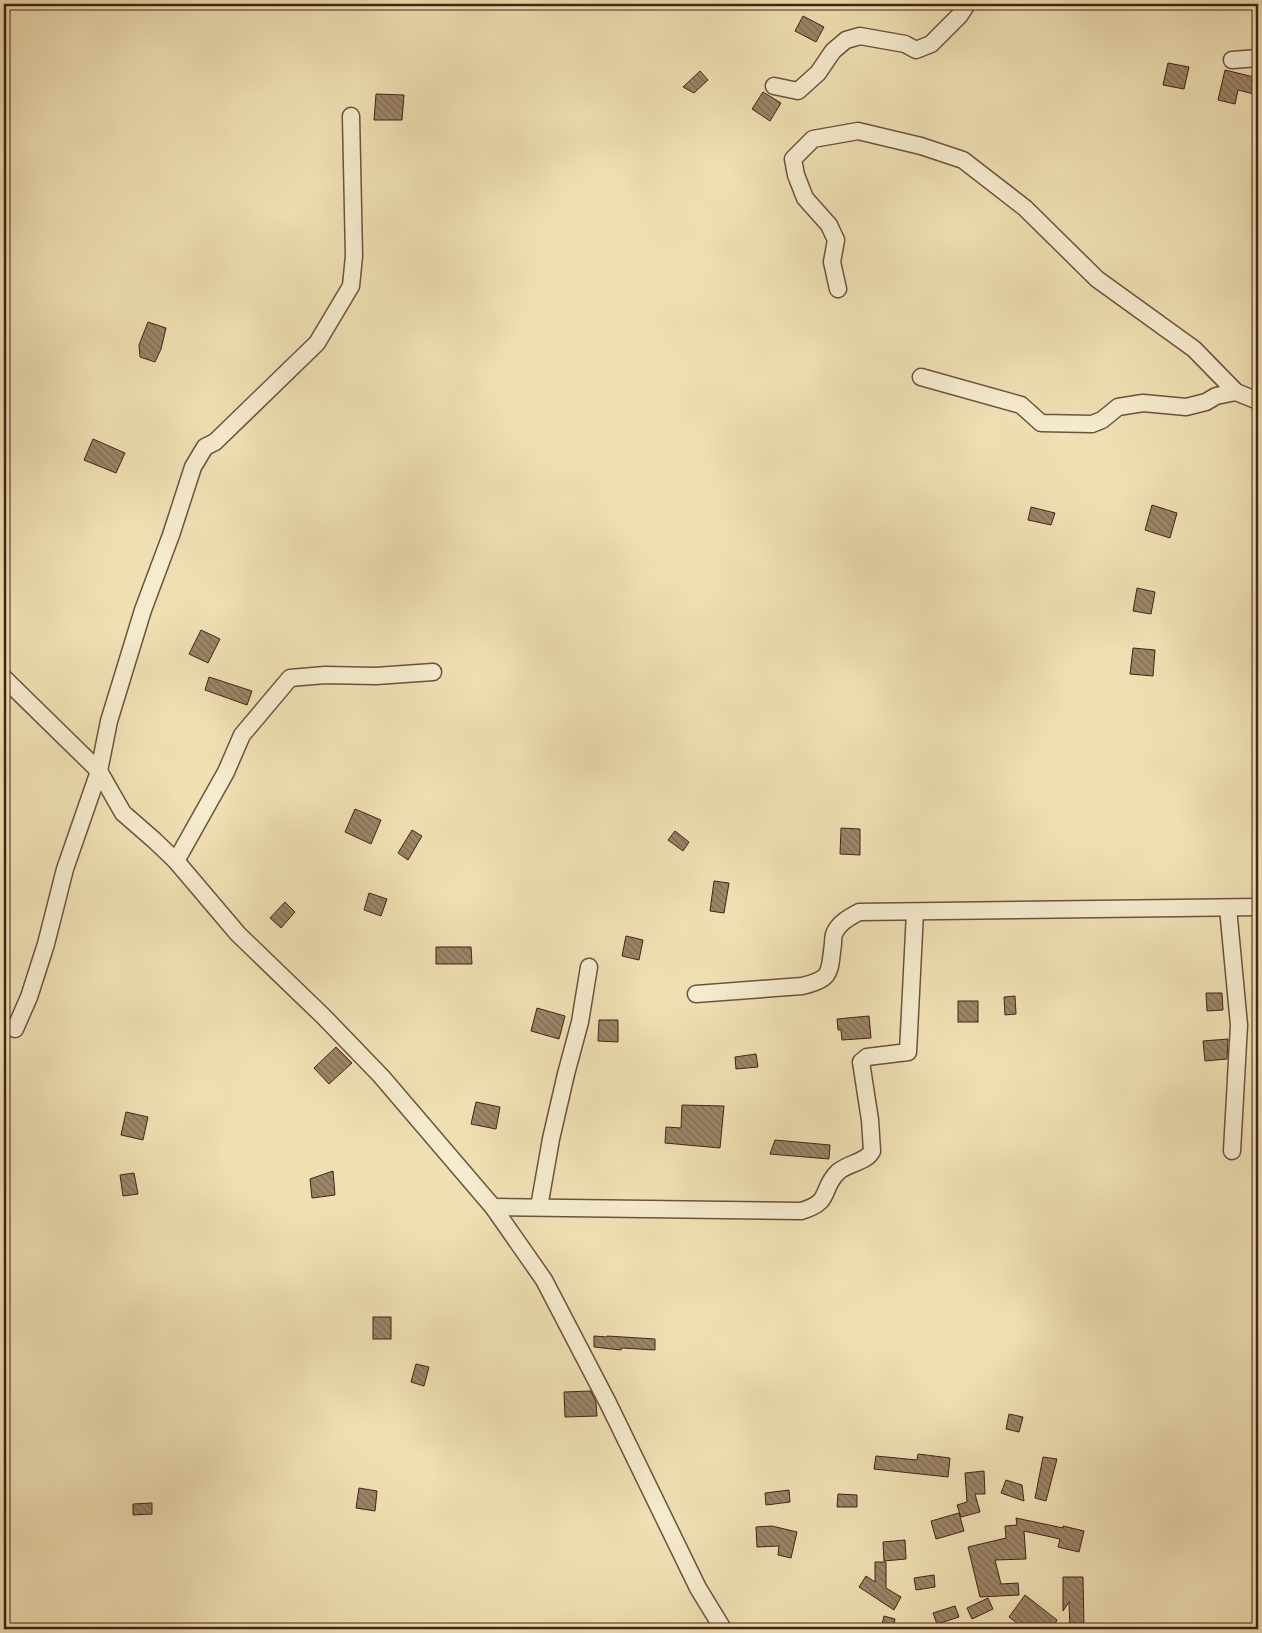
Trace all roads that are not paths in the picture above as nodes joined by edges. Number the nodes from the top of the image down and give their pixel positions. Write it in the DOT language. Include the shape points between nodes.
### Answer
graph roads {
  1 [pos="966,4"];
  2 [pos="1258,58"];
  3 [pos="1232,60"];
  4 [pos="774,86"];
  5 [pos="351,116"];
  6 [pos="838,290"];
  7 [pos="921,377"];
  8 [pos="1236,392"];
  9 [pos="1258,401"];
  10 [pos="433,672"];
  11 [pos="6,684"];
  12 [pos="99,771"];
  13 [pos="176,861"];
  14 [pos="1258,907"];
  15 [pos="1228,908"];
  16 [pos="915,912"];
  17 [pos="589,967"];
  18 [pos="696,994"];
  19 [pos="15,1029"];
  20 [pos="1232,1151"];
  21 [pos="493,1207"];
  22 [pos="539,1207"];
  23 [pos="723,1629"];
  1 -- 4 [label="street" via="960,15 931,44 916,50 905,44 860,36 846,40 833,51 818,73 798,91"];
  2 -- 3 [label="street"];
  5 -- 12 [label="street" via="354,256 351,286 317,343 215,442 205,447 192,467 109,721"];
  6 -- 8 [label="street" via="832,262 836,240 829,225 805,198 793,159 813,139 858,131 963,160 1024,208 1097,279 1194,349"];
  7 -- 8 [label="street" via="1021,405 1041,423 1092,424 1118,408 1142,403 1186,407"];
  8 -- 9 [label="street"];
  10 -- 13 [label="street" via="290,678 242,735 226,772"];
  11 -- 12 [label="street"];
  12 -- 13 [label="street" via="123,813"];
  12 -- 19 [label="street" via="65,869 29,997"];
  13 -- 21 [label="street" via="238,934 381,1076"];
  14 -- 15 [label="street"];
  15 -- 16 [label="street"];
  15 -- 20 [label="street" via="1239,1024"];
  16 -- 18 [label="street" via="859,912 843,922 834,933 827,975 820,982"];
  16 -- 22 [label="street" via="908,1052 867,1057 861,1062 872,1151 870,1156 838,1172 816,1207 802,1211"];
  17 -- 22 [label="street"];
  21 -- 22 [label="street"];
  21 -- 23 [label="street" via="544,1280 698,1588"];
}
